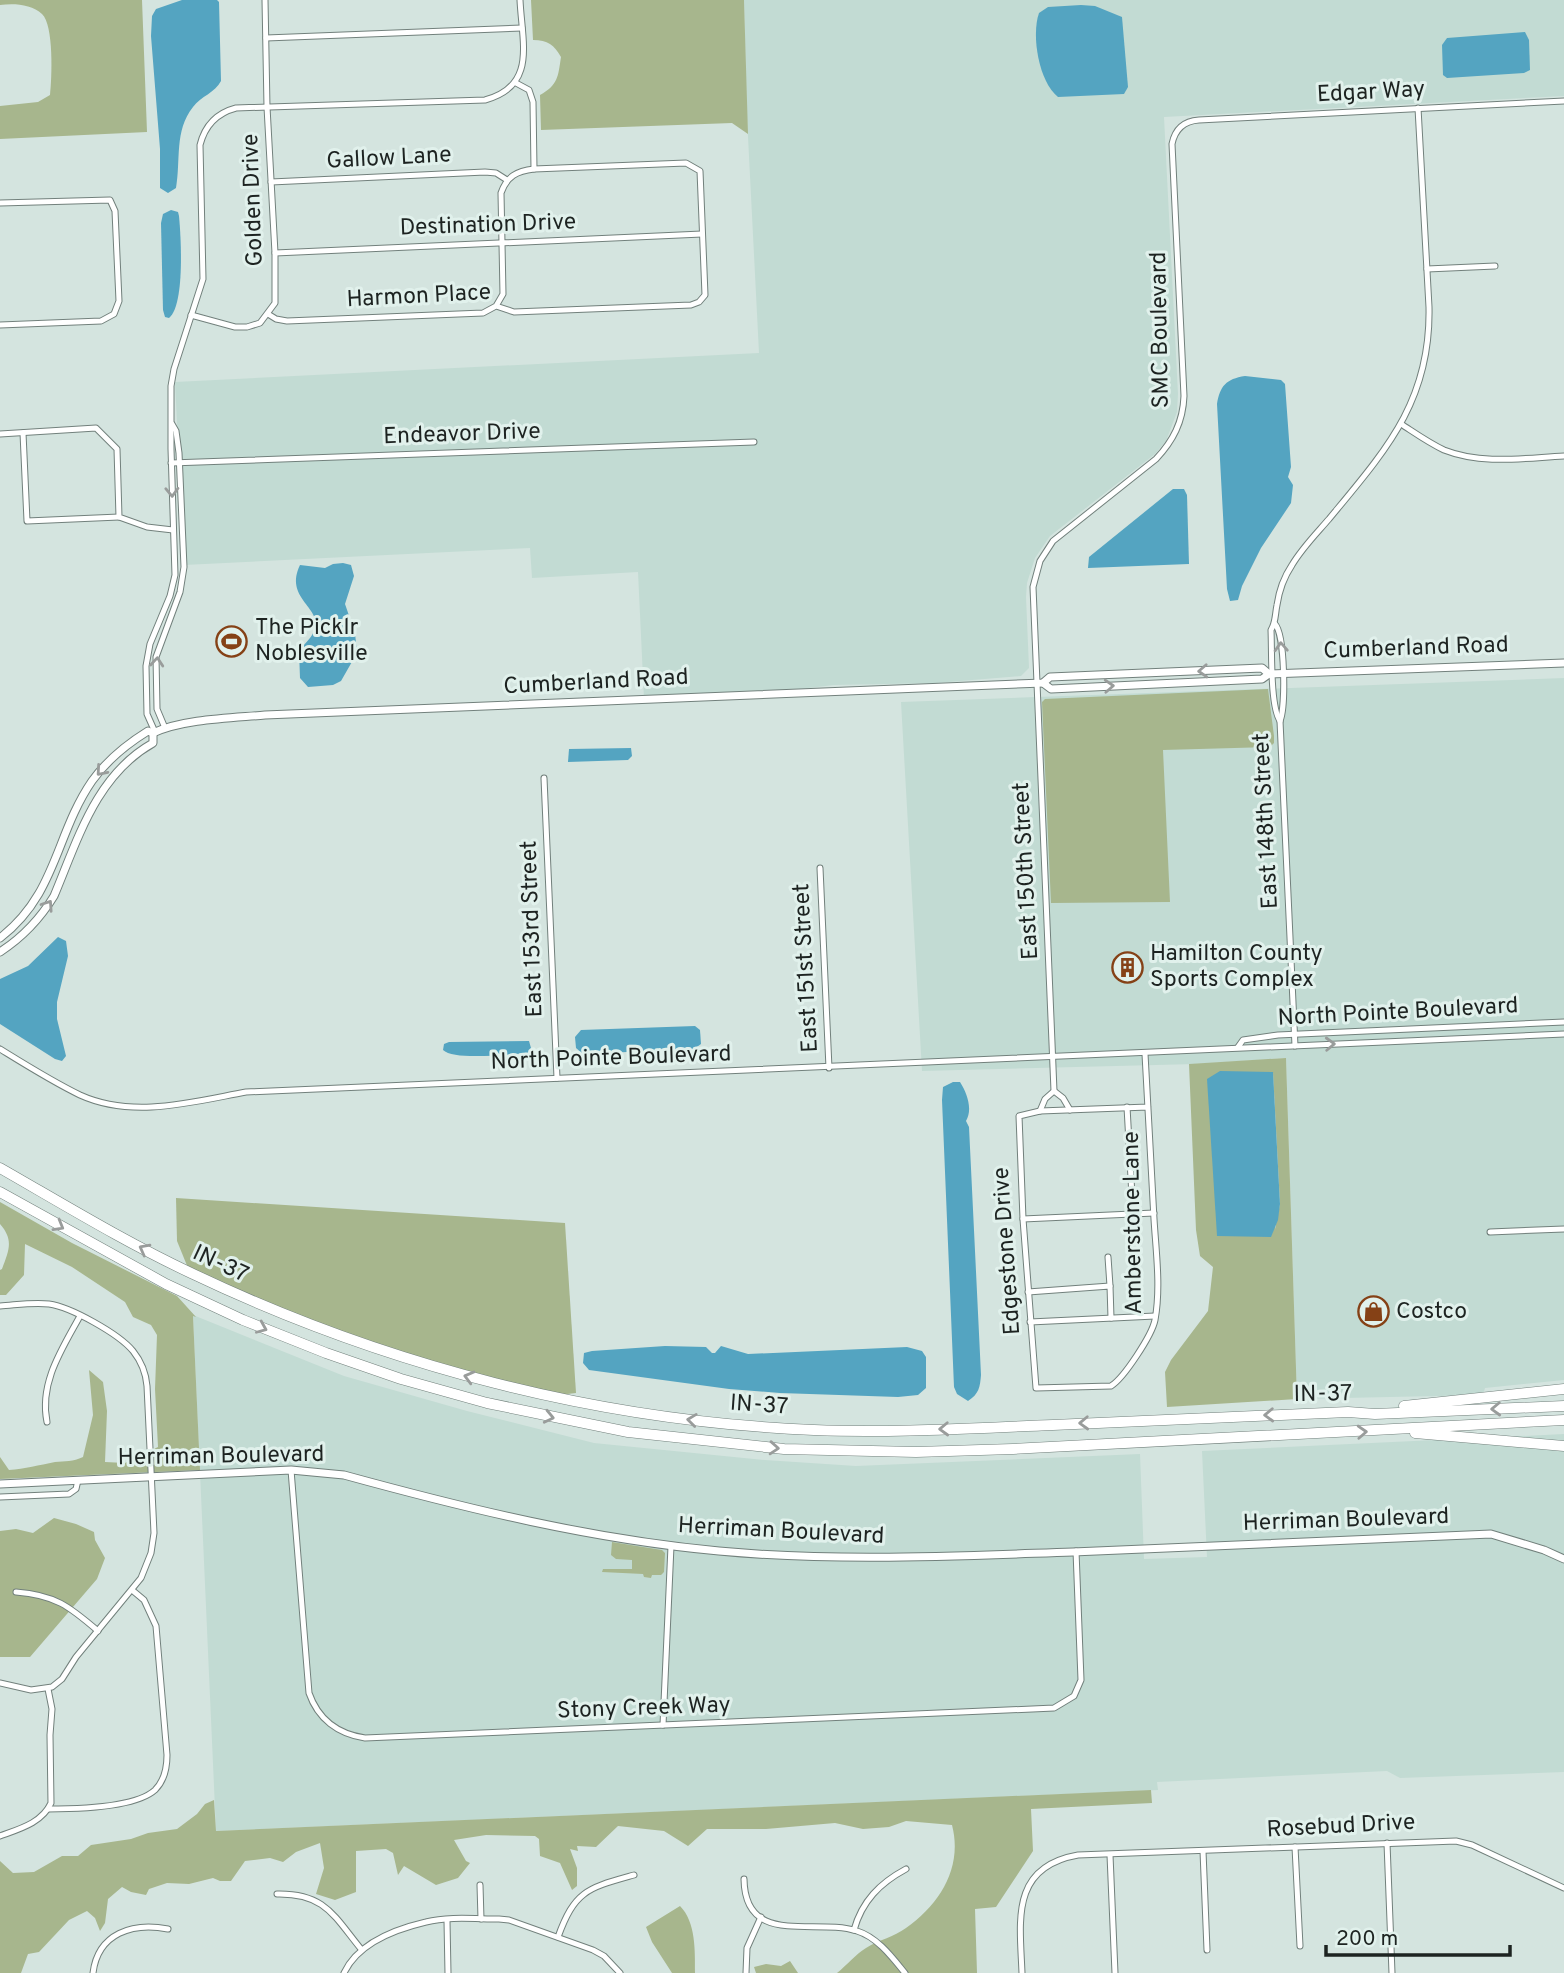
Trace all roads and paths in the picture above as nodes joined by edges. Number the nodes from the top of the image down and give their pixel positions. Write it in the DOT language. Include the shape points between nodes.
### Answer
graph roads {
  1 [pos="265,0"];
  2 [pos="520,0"];
  3 [pos="522,28"];
  4 [pos="266,37"];
  5 [pos="516,83"];
  6 [pos="1564,101"];
  7 [pos="267,107"];
  8 [pos="1418,108"];
  9 [pos="1181,126"];
  10 [pos="534,169"];
  11 [pos="507,180"];
  12 [pos="271,182"];
  13 [pos="0,203"];
  14 [pos="702,234"];
  15 [pos="503,243"];
  16 [pos="275,253"];
  17 [pos="1495,266"];
  18 [pos="1427,269"];
  19 [pos="496,306"];
  20 [pos="268,314"];
  21 [pos="191,315"];
  22 [pos="0,325"];
  23 [pos="172,424"];
  24 [pos="1401,424"];
  25 [pos="23,433"];
  26 [pos="0,434"];
  27 [pos="754,442"];
  28 [pos="1564,456"];
  29 [pos="171,463"];
  30 [pos="180,463"];
  31 [pos="120,517"];
  32 [pos="173,530"];
  33 [pos="1275,624"];
  34 [pos="1564,663"];
  35 [pos="1271,673"];
  36 [pos="1283,673"];
  37 [pos="1040,683"];
  38 [pos="1280,721"];
  39 [pos="165,728"];
  40 [pos="154,733"];
  41 [pos="544,778"];
  42 [pos="820,868"];
  43 [pos="0,938"];
  44 [pos="0,952"];
  45 [pos="1564,1022"];
  46 [pos="1294,1034"];
  47 [pos="1564,1034"];
  48 [pos="1295,1046"];
  49 [pos="1238,1047"];
  50 [pos="0,1049"];
  51 [pos="1145,1054"];
  52 [pos="1053,1057"];
  53 [pos="829,1068"];
  54 [pos="557,1078"];
  55 [pos="1054,1091"];
  56 [pos="1127,1107"];
  57 [pos="1148,1107"];
  58 [pos="1070,1110"];
  59 [pos="1040,1111"];
  60 [pos="0,1168"];
  61 [pos="0,1192"];
  62 [pos="1154,1213"];
  63 [pos="1133,1214"];
  64 [pos="1023,1219"];
  65 [pos="1564,1228"];
  66 [pos="1490,1232"];
  67 [pos="1108,1257"];
  68 [pos="1110,1286"];
  69 [pos="1028,1292"];
  70 [pos="0,1306"];
  71 [pos="80,1316"];
  72 [pos="1155,1316"];
  73 [pos="1111,1318"];
  74 [pos="1030,1322"];
  75 [pos="1036,1388"];
  76 [pos="1564,1389"];
  77 [pos="1564,1406"];
  78 [pos="1349,1412"];
  79 [pos="1564,1420"];
  80 [pos="47,1422"];
  81 [pos="1393,1431"];
  82 [pos="1564,1446"];
  83 [pos="291,1470"];
  84 [pos="152,1477"];
  85 [pos="78,1480"];
  86 [pos="0,1484"];
  87 [pos="0,1497"];
  88 [pos="671,1546"];
  89 [pos="1076,1552"];
  90 [pos="1564,1559"];
  91 [pos="132,1590"];
  92 [pos="16,1592"];
  93 [pos="98,1631"];
  94 [pos="0,1683"];
  95 [pos="48,1689"];
  96 [pos="663,1725"];
  97 [pos="48,1809"];
  98 [pos="0,1836"];
  99 [pos="1387,1843"];
  100 [pos="1295,1847"];
  101 [pos="1203,1851"];
  102 [pos="1110,1855"];
  103 [pos="906,1869"];
  104 [pos="634,1875"];
  105 [pos="744,1879"];
  106 [pos="480,1885"];
  107 [pos="1564,1888"];
  108 [pos="278,1894"];
  109 [pos="761,1917"];
  110 [pos="481,1919"];
  111 [pos="447,1920"];
  112 [pos="168,1928"];
  113 [pos="854,1930"];
  114 [pos="558,1937"];
  115 [pos="1300,1947"];
  116 [pos="361,1949"];
  117 [pos="1206,1950"];
  118 [pos="93,1973"];
  119 [pos="344,1973"];
  120 [pos="448,1973"];
  121 [pos="620,1973"];
  122 [pos="746,1973"];
  123 [pos="905,1973"];
  124 [pos="1022,1973"];
  125 [pos="1115,1973"];
  126 [pos="1392,1973"];
  1 -- 4 [label="street, Golden Drive"];
  2 -- 3 [label="street"];
  3 -- 4 [label="street"];
  3 -- 5 [label="street" via="523,70"];
  4 -- 7 [label="street, Golden Drive"];
  5 -- 7 [label="street" via="485,100"];
  5 -- 10 [label="street" via="529,90 533,102"];
  6 -- 8 [label="street, Edgar Way"];
  7 -- 12 [label="street, Golden Drive"];
  7 -- 21 [label="street" via="225,111 204,131 200,145 203,279"];
  8 -- 9 [label="street, Edgar Way" via="1199,120"];
  8 -- 18 [label="street, East 148th Street"];
  9 -- 37 [label="street, SMC Boulevard" via="1172,144 1182,415 1174,436 1156,459 1058,536 1040,561 1033,594"];
  10 -- 11 [label="street"];
  10 -- 14 [label="street" via="685,163 700,170"];
  11 -- 12 [label="street, Gallow Lane" via="485,172"];
  11 -- 15 [label="street" via="500,193"];
  12 -- 16 [label="street, Golden Drive"];
  13 -- 22 [label="street" via="110,200 115,211 118,306 107,320"];
  14 -- 15 [label="street, Destination Drive"];
  14 -- 19 [label="street, Harmon Place" via="705,295 691,305 514,312"];
  15 -- 16 [label="street, Destination Drive"];
  15 -- 19 [label="street" via="504,288"];
  16 -- 20 [label="street, Golden Drive" via="275,303"];
  17 -- 18 [label="street"];
  18 -- 24 [label="street, East 148th Street" via="1427,353 1415,398"];
  19 -- 20 [label="street, Harmon Place" via="483,313 288,321"];
  20 -- 21 [label="street" via="260,323 235,327"];
  21 -- 23 [label="street" via="172,378"];
  23 -- 29 [label="street"];
  23 -- 30 [label="street"];
  24 -- 28 [label="street" via="1441,449 1472,458"];
  24 -- 33 [label="street, East 148th Street" via="1293,563 1280,591"];
  25 -- 26 [label="street"];
  25 -- 31 [label="street" via="96,428 117,449"];
  25 -- 31 [label="street" via="27,521"];
  27 -- 30 [label="street, Endeavor Drive"];
  29 -- 30 [label="street, Endeavor Drive"];
  29 -- 32 [label="street, one-way"];
  39 -- 30 [label="street, one-way" via="157,709 156,666 184,567"];
  31 -- 32 [label="street"];
  32 -- 40 [label="street" via="174,583 150,643 146,666 147,714"];
  33 -- 35 [label="street, East 148th Street"];
  36 -- 33 [label="street, East 148th Street, one-way" via="1280,629"];
  34 -- 36 [label="street, Cumberland Road"];
  35 -- 36 [label="street, Cumberland Road"];
  35 -- 37 [label="street, Cumberland Road" via="1262,668 1050,677"];
  35 -- 38 [label="street, East 148th Street"];
  36 -- 38 [label="street, East 148th Street"];
  37 -- 39 [label="street, Cumberland Road" via="265,715"];
  37 -- 52 [label="street, East 150th Street"];
  38 -- 46 [label="street, East 148th Street"];
  39 -- 40 [label="street, Cumberland Road"];
  40 -- 43 [label="street, Cumberland Road, one-way" via="148,731 127,746 92,781 44,886 19,922"];
  44 -- 40 [label="street, Cumberland Road, one-way" via="31,928 47,908 99,796 121,767 153,743"];
  41 -- 54 [label="street, East 153rd Street"];
  42 -- 53 [label="street, East 151st Street"];
  45 -- 46 [label="street, North Pointe Boulevard"];
  46 -- 48 [label="street, East 148th Street"];
  46 -- 49 [label="street, North Pointe Boulevard" via="1243,1040"];
  48 -- 47 [label="street, North Pointe Boulevard, one-way"];
  48 -- 49 [label="street, North Pointe Boulevard"];
  49 -- 51 [label="street, North Pointe Boulevard"];
  50 -- 54 [label="street, North Pointe Boulevard" via="82,1096 144,1108 246,1092"];
  51 -- 52 [label="street, North Pointe Boulevard"];
  51 -- 57 [label="street, Amberstone Lane"];
  52 -- 53 [label="street, North Pointe Boulevard"];
  52 -- 55 [label="street, East 150th Street"];
  53 -- 54 [label="street, North Pointe Boulevard"];
  55 -- 58 [label="street"];
  55 -- 59 [label="street"];
  56 -- 57 [label="street"];
  56 -- 58 [label="street"];
  56 -- 63 [label="street, Amberstone Lane"];
  57 -- 62 [label="street, Amberstone Lane"];
  58 -- 59 [label="street"];
  59 -- 64 [label="street, Edgestone Drive" via="1023,1113 1018,1121"];
  78 -- 60 [label="highway, IN-37, one-way" via="875,1431 733,1424 601,1406 449,1371 281,1313 148,1252"];
  61 -- 81 [label="highway, IN-37, one-way" via="166,1284 326,1353 486,1403 628,1432 784,1449 894,1452"];
  62 -- 63 [label="street"];
  62 -- 72 [label="street, Amberstone Lane"];
  63 -- 64 [label="street"];
  64 -- 69 [label="street, Edgestone Drive"];
  65 -- 66 [label="street"];
  67 -- 68 [label="street"];
  68 -- 69 [label="street"];
  68 -- 73 [label="street"];
  69 -- 74 [label="street, Edgestone Drive"];
  70 -- 71 [label="street" via="46,1303"];
  71 -- 80 [label="street" via="50,1375 44,1400"];
  71 -- 84 [label="street" via="127,1345 141,1365 147,1386"];
  72 -- 73 [label="street"];
  72 -- 75 [label="street, Amberstone Lane" via="1151,1333 1115,1383"];
  73 -- 74 [label="street"];
  74 -- 75 [label="street, Edgestone Drive"];
  76 -- 78 [label="highway"];
  77 -- 78 [label="highway, IN-37, one-way"];
  79 -- 81 [label="highway, IN-37"];
  81 -- 82 [label="highway"];
  83 -- 84 [label="street, Herriman Boulevard"];
  83 -- 88 [label="street, Herriman Boulevard" via="344,1475 494,1515"];
  83 -- 96 [label="street, Stony Creek Way" via="308,1686 317,1709 337,1729 365,1738"];
  84 -- 85 [label="street, Herriman Boulevard"];
  84 -- 91 [label="street" via="153,1542 146,1567"];
  85 -- 86 [label="street, Herriman Boulevard"];
  85 -- 87 [label="street" via="69,1494"];
  88 -- 89 [label="street, Herriman Boulevard" via="853,1558"];
  88 -- 96 [label="street"];
  89 -- 90 [label="street, Herriman Boulevard" via="1491,1534"];
  89 -- 96 [label="street, Stony Creek Way" via="1081,1680 1074,1696 1059,1706"];
  91 -- 93 [label="street"];
  91 -- 97 [label="street" via="144,1600 156,1626 167,1755 164,1775 155,1790 135,1800"];
  92 -- 93 [label="street" via="52,1598"];
  93 -- 95 [label="street" via="62,1679"];
  94 -- 95 [label="street"];
  95 -- 97 [label="street" via="52,1798"];
  97 -- 98 [label="street" via="37,1821"];
  99 -- 100 [label="street, Rosebud Drive"];
  99 -- 107 [label="street, Rosebud Drive" via="1464,1842"];
  99 -- 126 [label="street"];
  100 -- 101 [label="street, Rosebud Drive"];
  100 -- 115 [label="street"];
  101 -- 102 [label="street, Rosebud Drive"];
  101 -- 117 [label="street"];
  102 -- 124 [label="street, Rosebud Drive" via="1067,1857 1036,1877 1019,1913"];
  102 -- 125 [label="street"];
  103 -- 113 [label="street" via="871,1896"];
  104 -- 114 [label="street" via="582,1894"];
  105 -- 109 [label="street" via="749,1906"];
  106 -- 110 [label="street"];
  108 -- 116 [label="street" via="317,1900"];
  109 -- 113 [label="street" via="790,1927"];
  109 -- 122 [label="street" via="747,1948"];
  110 -- 111 [label="street"];
  110 -- 114 [label="street" via="509,1920"];
  111 -- 116 [label="street" via="426,1922"];
  111 -- 120 [label="street"];
  112 -- 118 [label="street" via="141,1926 119,1933 97,1957"];
  113 -- 123 [label="street" via="878,1943"];
  114 -- 121 [label="street" via="604,1956"];
  116 -- 119 [label="street"];
}
